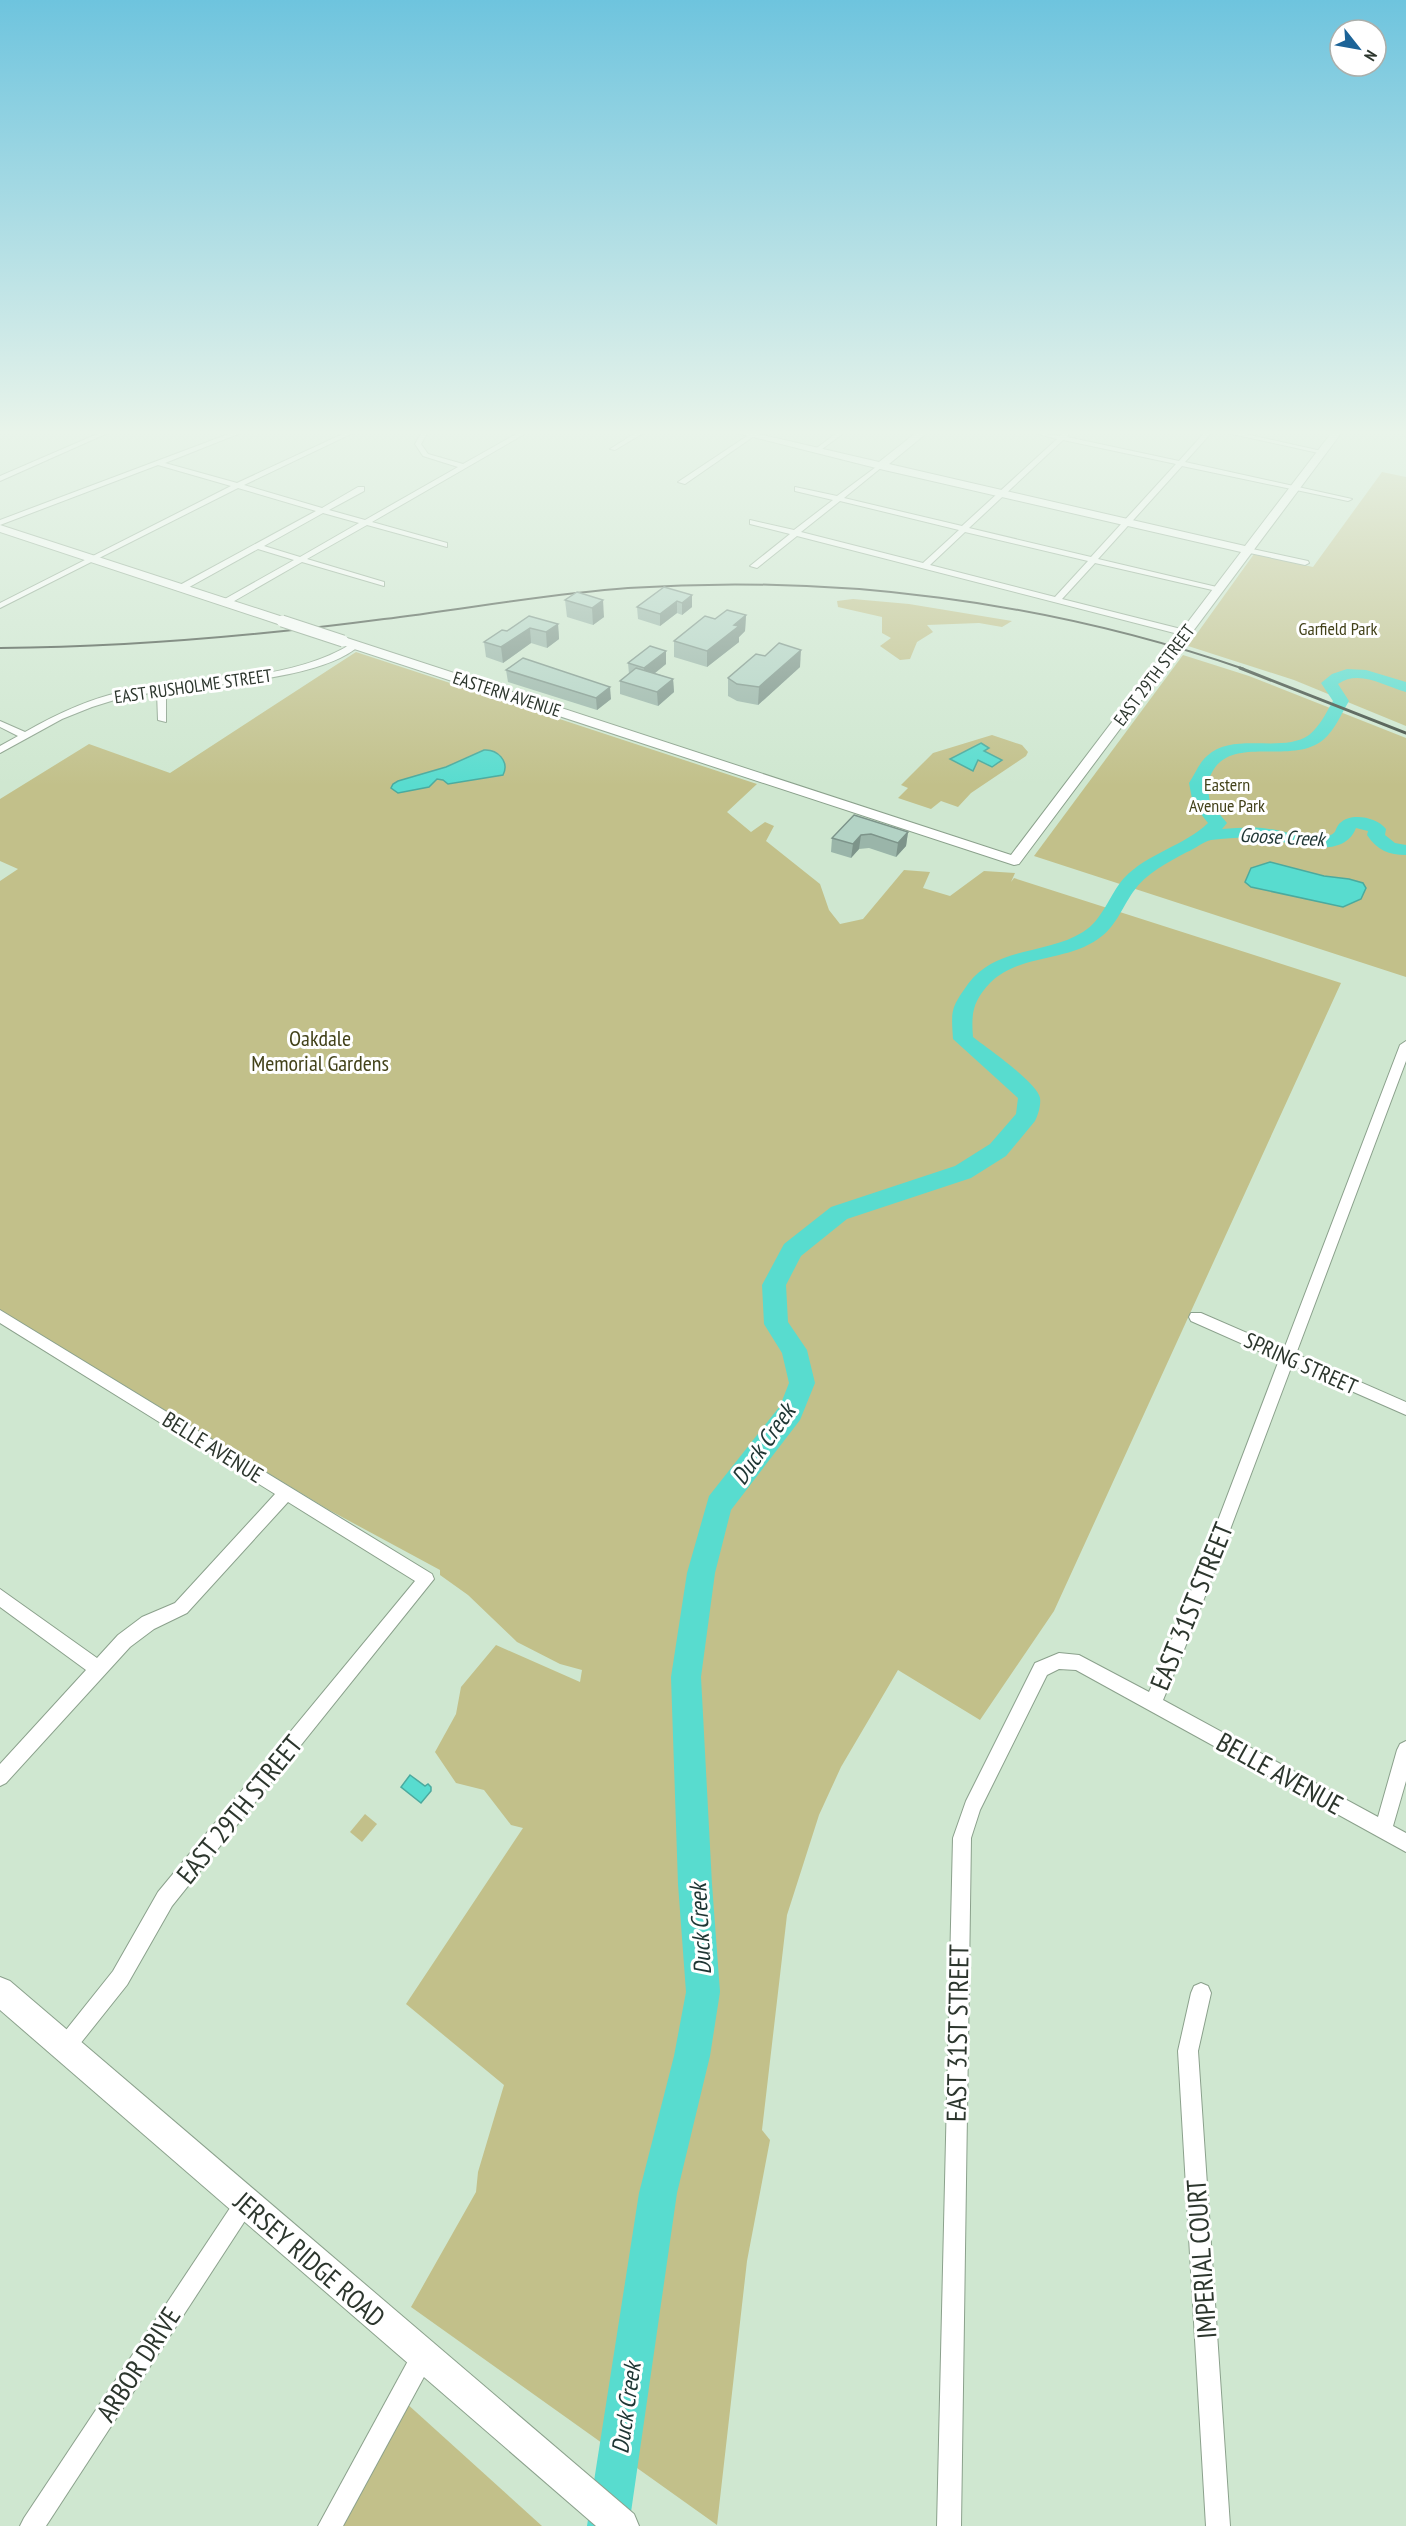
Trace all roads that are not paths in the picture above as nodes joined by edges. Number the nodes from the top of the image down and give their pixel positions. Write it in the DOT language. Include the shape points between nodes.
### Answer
graph roads {
  1 [pos="66,550"];
  2 [pos="112,550"];
  3 [pos="250,550"];
  4 [pos="270,550"];
  5 [pos="318,550"];
  6 [pos="774,550"];
  7 [pos="861,550"];
  8 [pos="942,550"];
  9 [pos="1052,550"];
  10 [pos="1103,550"];
  11 [pos="1248,550"];
  12 [pos="94,559"];
  13 [pos="302,559"];
  14 [pos="1094,560"];
  15 [pos="1305,563"];
  16 [pos="754,566"];
  17 [pos="924,566"];
  18 [pos="381,584"];
  19 [pos="181,588"];
  20 [pos="1218,590"];
  21 [pos="1057,600"];
  22 [pos="226,602"];
  23 [pos="0,606"];
  24 [pos="1186,633"];
  25 [pos="350,643"];
  26 [pos="161,689"];
  27 [pos="163,720"];
  28 [pos="0,724"];
  29 [pos="26,736"];
  30 [pos="0,750"];
  31 [pos="1014,861"];
  32 [pos="1406,1045"];
  33 [pos="0,1316"];
  34 [pos="1196,1317"];
  35 [pos="1287,1357"];
  36 [pos="1406,1409"];
  37 [pos="286,1492"];
  38 [pos="426,1579"];
  39 [pos="0,1597"];
  40 [pos="99,1669"];
  41 [pos="1153,1703"];
  42 [pos="1406,1750"];
  43 [pos="0,1777"];
  44 [pos="1383,1830"];
  45 [pos="1406,1843"];
  46 [pos="0,1991"];
  47 [pos="1201,1993"];
  48 [pos="65,2047"];
  49 [pos="245,2203"];
  50 [pos="423,2356"];
  51 [pos="32,2526"];
  52 [pos="330,2526"];
  53 [pos="622,2526"];
  54 [pos="950,2526"];
  55 [pos="1218,2526"];
  1 -- 12 [label="street, EASTERN AVENUE"];
  2 -- 12 [label="street"];
  3 -- 19 [label="street"];
  4 -- 13 [label="street"];
  5 -- 13 [label="street"];
  6 -- 16 [label="street"];
  7 -- 17 [label="street"];
  8 -- 17 [label="street"];
  9 -- 14 [label="street"];
  10 -- 14 [label="street"];
  11 -- 15 [label="street"];
  11 -- 20 [label="street, EAST 29TH STREET"];
  12 -- 19 [label="street, EASTERN AVENUE"];
  12 -- 23 [label="street"];
  13 -- 18 [label="street"];
  13 -- 22 [label="street"];
  14 -- 20 [label="street"];
  14 -- 21 [label="street"];
  17 -- 21 [label="street"];
  19 -- 22 [label="street, EASTERN AVENUE"];
  20 -- 24 [label="street, EAST 29TH STREET"];
  21 -- 24 [label="street"];
  22 -- 25 [label="street, EASTERN AVENUE, bridge"];
  24 -- 31 [label="street, EAST 29TH STREET"];
  25 -- 26 [label="street, EAST RUSHOLME STREET" via="336,657 295,671"];
  25 -- 31 [label="street, EASTERN AVENUE"];
  26 -- 27 [label="street"];
  26 -- 29 [label="street, EAST RUSHOLME STREET" via="123,694 81,706"];
  28 -- 29 [label="street"];
  29 -- 30 [label="street, EAST RUSHOLME STREET"];
  32 -- 35 [label="street, EAST 31ST STREET"];
  33 -- 37 [label="street, BELLE AVENUE"];
  34 -- 35 [label="street, SPRING STREET"];
  35 -- 36 [label="street, SPRING STREET"];
  35 -- 41 [label="street, EAST 31ST STREET"];
  37 -- 38 [label="street, BELLE AVENUE"];
  37 -- 40 [label="street" via="181,1608 148,1623"];
  38 -- 48 [label="street, EAST 29TH STREET" via="165,1899 128,1967"];
  39 -- 40 [label="street"];
  40 -- 43 [label="street"];
  41 -- 44 [label="street, BELLE AVENUE"];
  41 -- 54 [label="street, EAST 31ST STREET" via="1080,1663 1052,1661 1041,1669 972,1807 962,1838"];
  42 -- 44 [label="street"];
  44 -- 45 [label="street, BELLE AVENUE"];
  46 -- 48 [label="street, JERSEY RIDGE ROAD"];
  47 -- 55 [label="street, IMPERIAL COURT" via="1188,2051"];
  48 -- 49 [label="street, JERSEY RIDGE ROAD"];
  49 -- 50 [label="street, JERSEY RIDGE ROAD"];
  49 -- 51 [label="street, ARBOR DRIVE"];
  50 -- 52 [label="street"];
  50 -- 53 [label="street, JERSEY RIDGE ROAD"];
}
